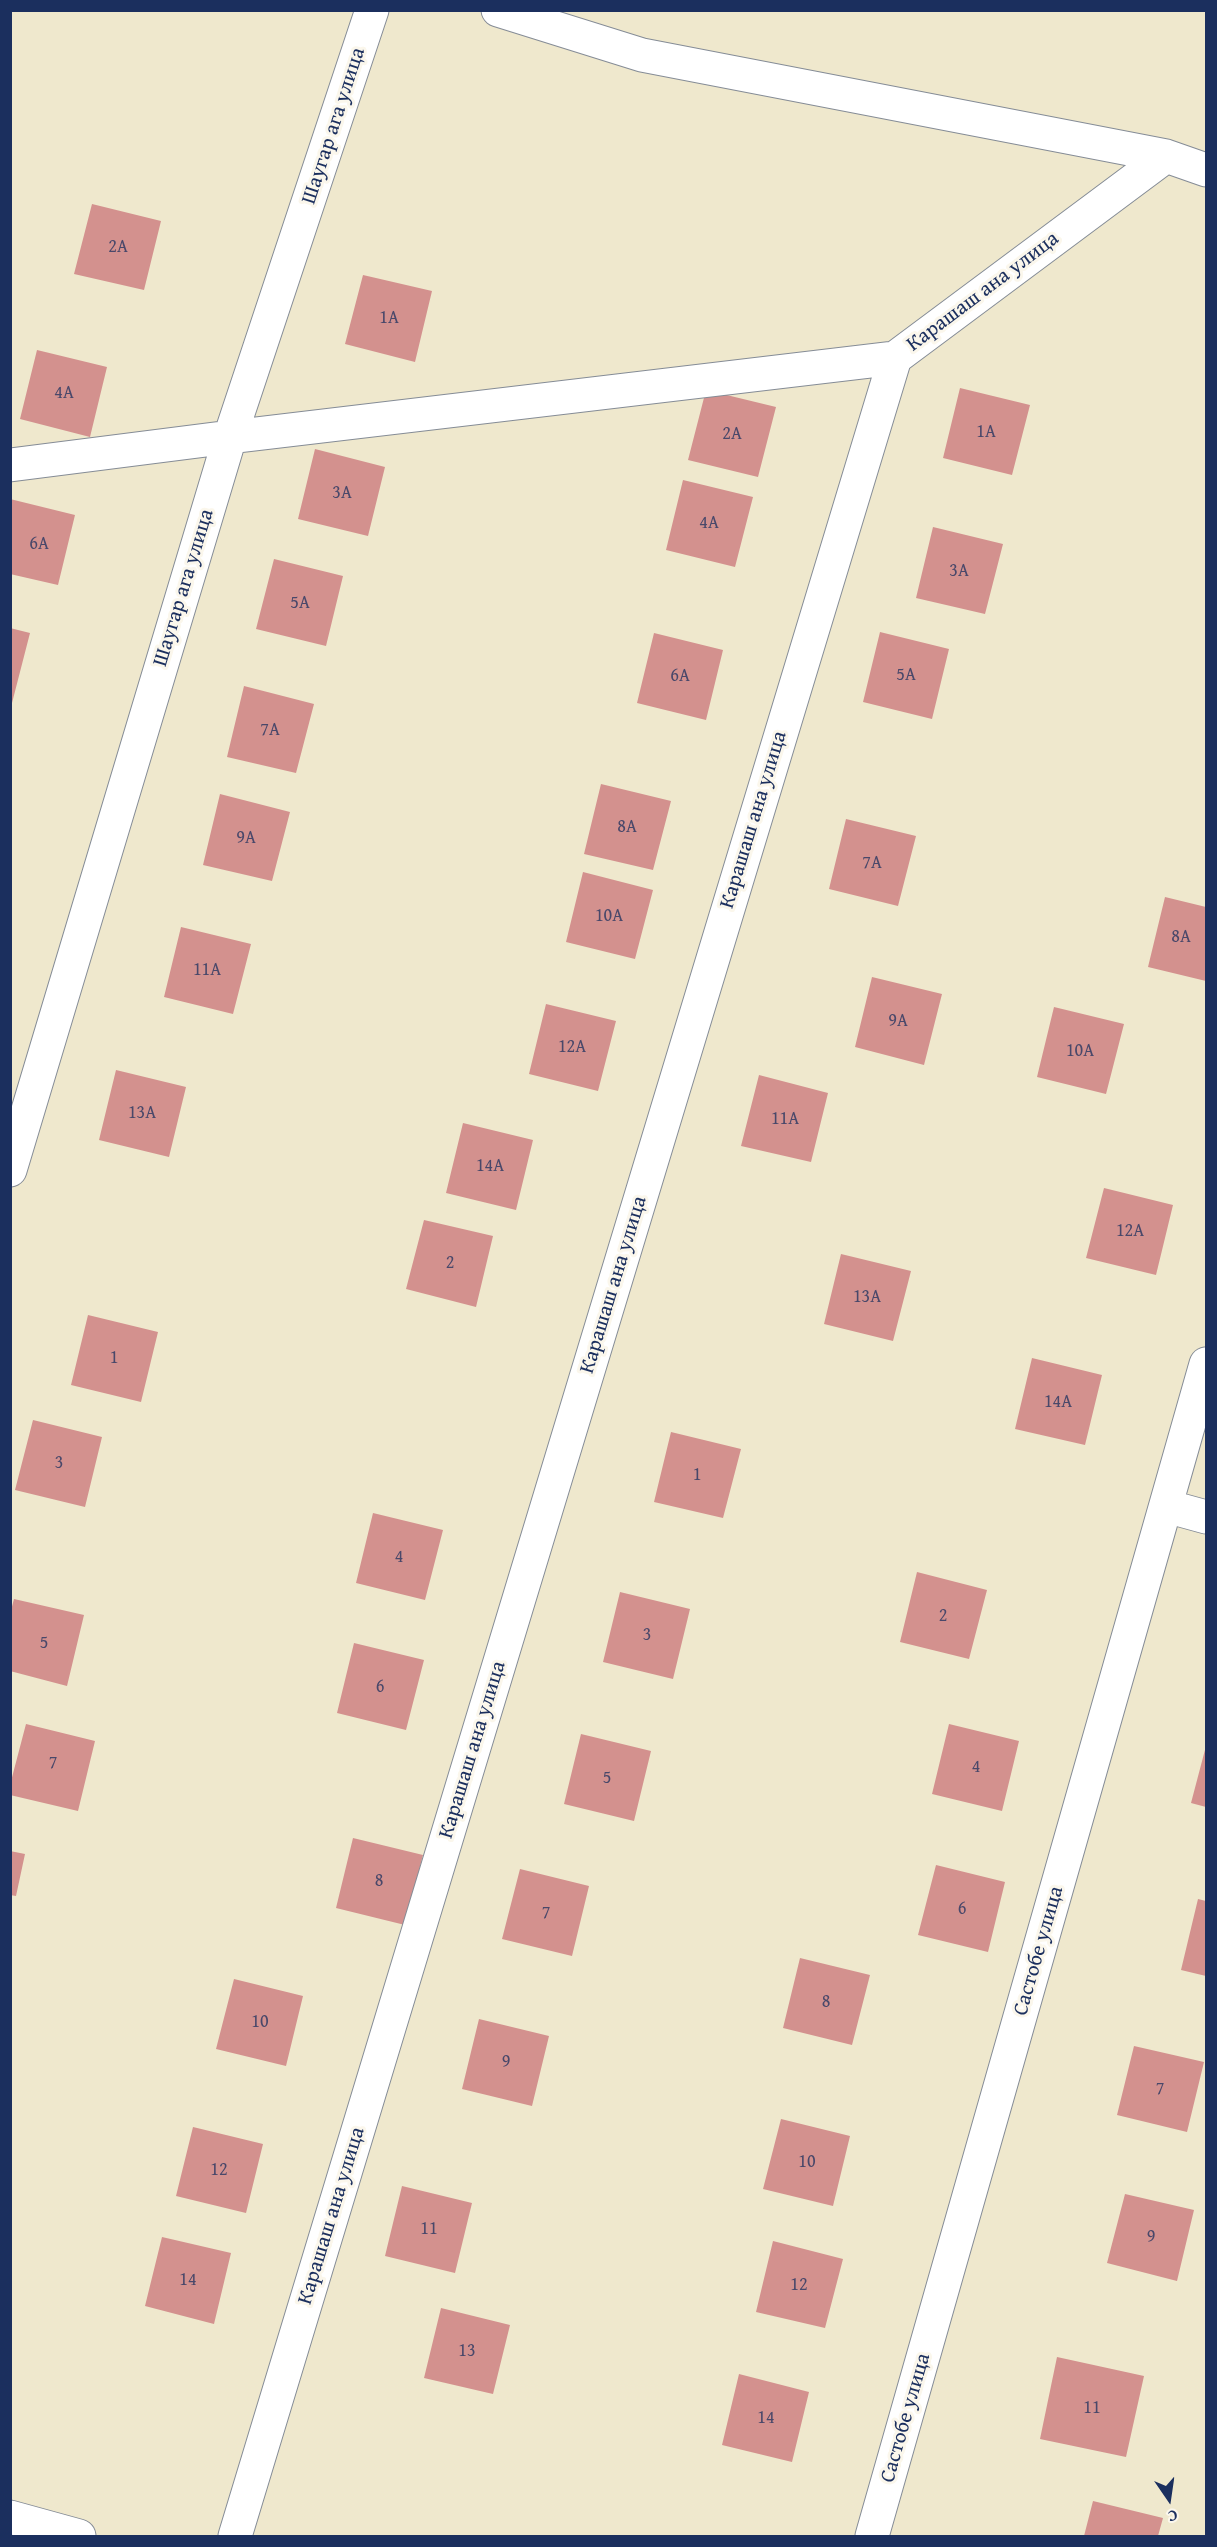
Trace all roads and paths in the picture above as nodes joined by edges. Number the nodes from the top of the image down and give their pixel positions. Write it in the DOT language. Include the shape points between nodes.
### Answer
graph roads {
  1 [pos="372,10"];
  2 [pos="498,10"];
  3 [pos="1166,156"];
  4 [pos="1206,170"];
  5 [pos="894,357"];
  6 [pos="230,437"];
  7 [pos="10,465"];
  8 [pos="10,1170"];
  9 [pos="1206,1364"];
  10 [pos="1166,1506"];
  11 [pos="1206,1517"];
  12 [pos="10,2517"];
  13 [pos="79,2536"];
  14 [pos="235,2536"];
  15 [pos="872,2536"];
  1 -- 6 [label="street, Шаугар ага улица"];
  2 -- 3 [label="street" via="642,55"];
  3 -- 4 [label="street"];
  3 -- 5 [label="street, Карашаш ана улица"];
  5 -- 6 [label="street"];
  5 -- 14 [label="street, Карашаш ана улица"];
  6 -- 7 [label="street"];
  6 -- 8 [label="street, Шаугар ага улица"];
  9 -- 10 [label="street, Састобе улица"];
  10 -- 11 [label="street"];
  10 -- 15 [label="street, Састобе улица"];
  12 -- 13 [label="street"];
}
